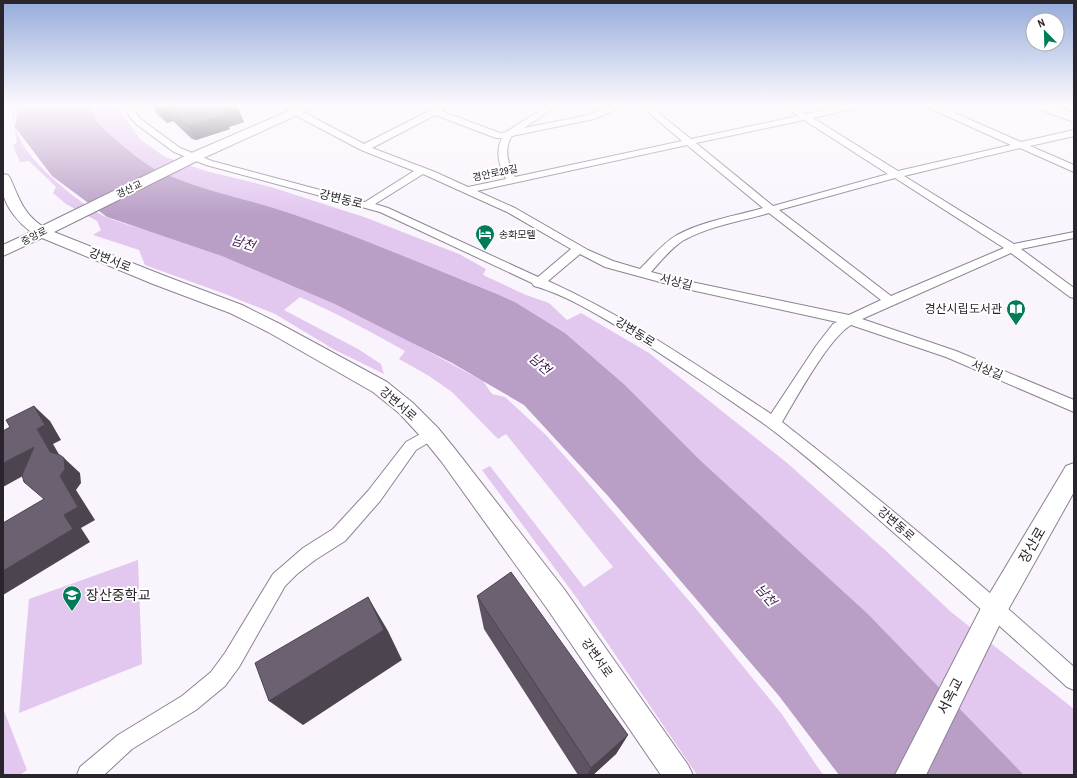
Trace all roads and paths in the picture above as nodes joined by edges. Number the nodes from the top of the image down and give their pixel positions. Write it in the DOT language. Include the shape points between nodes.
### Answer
graph roads {
  1 [pos="166,142"];
  2 [pos="224,142"];
  3 [pos="353,142"];
  4 [pos="375,142"];
  5 [pos="504,142"];
  6 [pos="687,142"];
  7 [pos="688,142"];
  8 [pos="845,142"];
  9 [pos="1015,142"];
  10 [pos="1033,142"];
  11 [pos="1021,145"];
  12 [pos="364,148"];
  13 [pos="194,157"];
  14 [pos="1074,169"];
  15 [pos="422,170"];
  16 [pos="896,175"];
  17 [pos="3,178"];
  18 [pos="512,181"];
  19 [pos="468,190"];
  20 [pos="367,205"];
  21 [pos="772,210"];
  22 [pos="64,220"];
  23 [pos="41,232"];
  24 [pos="1074,235"];
  25 [pos="1012,248"];
  26 [pos="579,249"];
  27 [pos="3,251"];
  28 [pos="643,273"];
  29 [pos="538,282"];
  30 [pos="1074,294"];
  31 [pos="890,301"];
  32 [pos="850,320"];
  33 [pos="1074,406"];
  34 [pos="773,423"];
  35 [pos="430,434"];
  36 [pos="1074,472"];
  37 [pos="992,613"];
  38 [pos="1074,680"];
  39 [pos="88,775"];
  40 [pos="678,775"];
  41 [pos="910,775"];
  1 -- 13 [label="street, 강변동로"];
  2 -- 13 [label="street"];
  3 -- 12 [label="street, 서상길"];
  4 -- 12 [label="street"];
  5 -- 18 [label="street" via="502,162"];
  6 -- 18 [label="street, 경안로29길"];
  7 -- 21 [label="street"];
  8 -- 16 [label="street"];
  9 -- 11 [label="street"];
  10 -- 11 [label="street"];
  11 -- 14 [label="street"];
  11 -- 16 [label="street"];
  12 -- 15 [label="street, 서상길"];
  13 -- 20 [label="street, 강변동로" via="247,174"];
  13 -- 22 [label="street, 경산교"];
  15 -- 19 [label="street, 서상길"];
  15 -- 20 [label="street"];
  16 -- 21 [label="street"];
  16 -- 25 [label="street"];
  17 -- 23 [label="street, 강변서로" via="25,221"];
  18 -- 19 [label="street, 경안로29길"];
  19 -- 26 [label="street, 서상길" via="511,210"];
  20 -- 29 [label="street, 강변동로" via="384,210"];
  21 -- 28 [label="street" via="703,228 680,238"];
  21 -- 31 [label="street"];
  22 -- 23 [label="street, 중앙로"];
  23 -- 27 [label="street, 중앙로"];
  23 -- 35 [label="street, 강변서로" via="159,280 196,292 274,328 380,387 406,408"];
  24 -- 25 [label="street"];
  25 -- 30 [label="street"];
  25 -- 31 [label="street"];
  26 -- 28 [label="street, 서상길" via="609,264"];
  26 -- 29 [label="street"];
  28 -- 32 [label="street, 서상길"];
  29 -- 34 [label="street, 강변동로" via="616,320"];
  31 -- 32 [label="street"];
  32 -- 33 [label="street, 서상길" via="951,354"];
  32 -- 34 [label="street" via="838,327 821,349"];
  34 -- 37 [label="street, 강변동로" via="852,486"];
  35 -- 39 [label="street" via="411,446 374,496 339,535 303,559 279,580 218,679 189,703 125,742"];
  35 -- 40 [label="street, 강변서로" via="555,598"];
  36 -- 37 [label="street, 장산로"];
  37 -- 38 [label="street, 강변동로"];
  37 -- 41 [label="street, 서옥교"];
}
